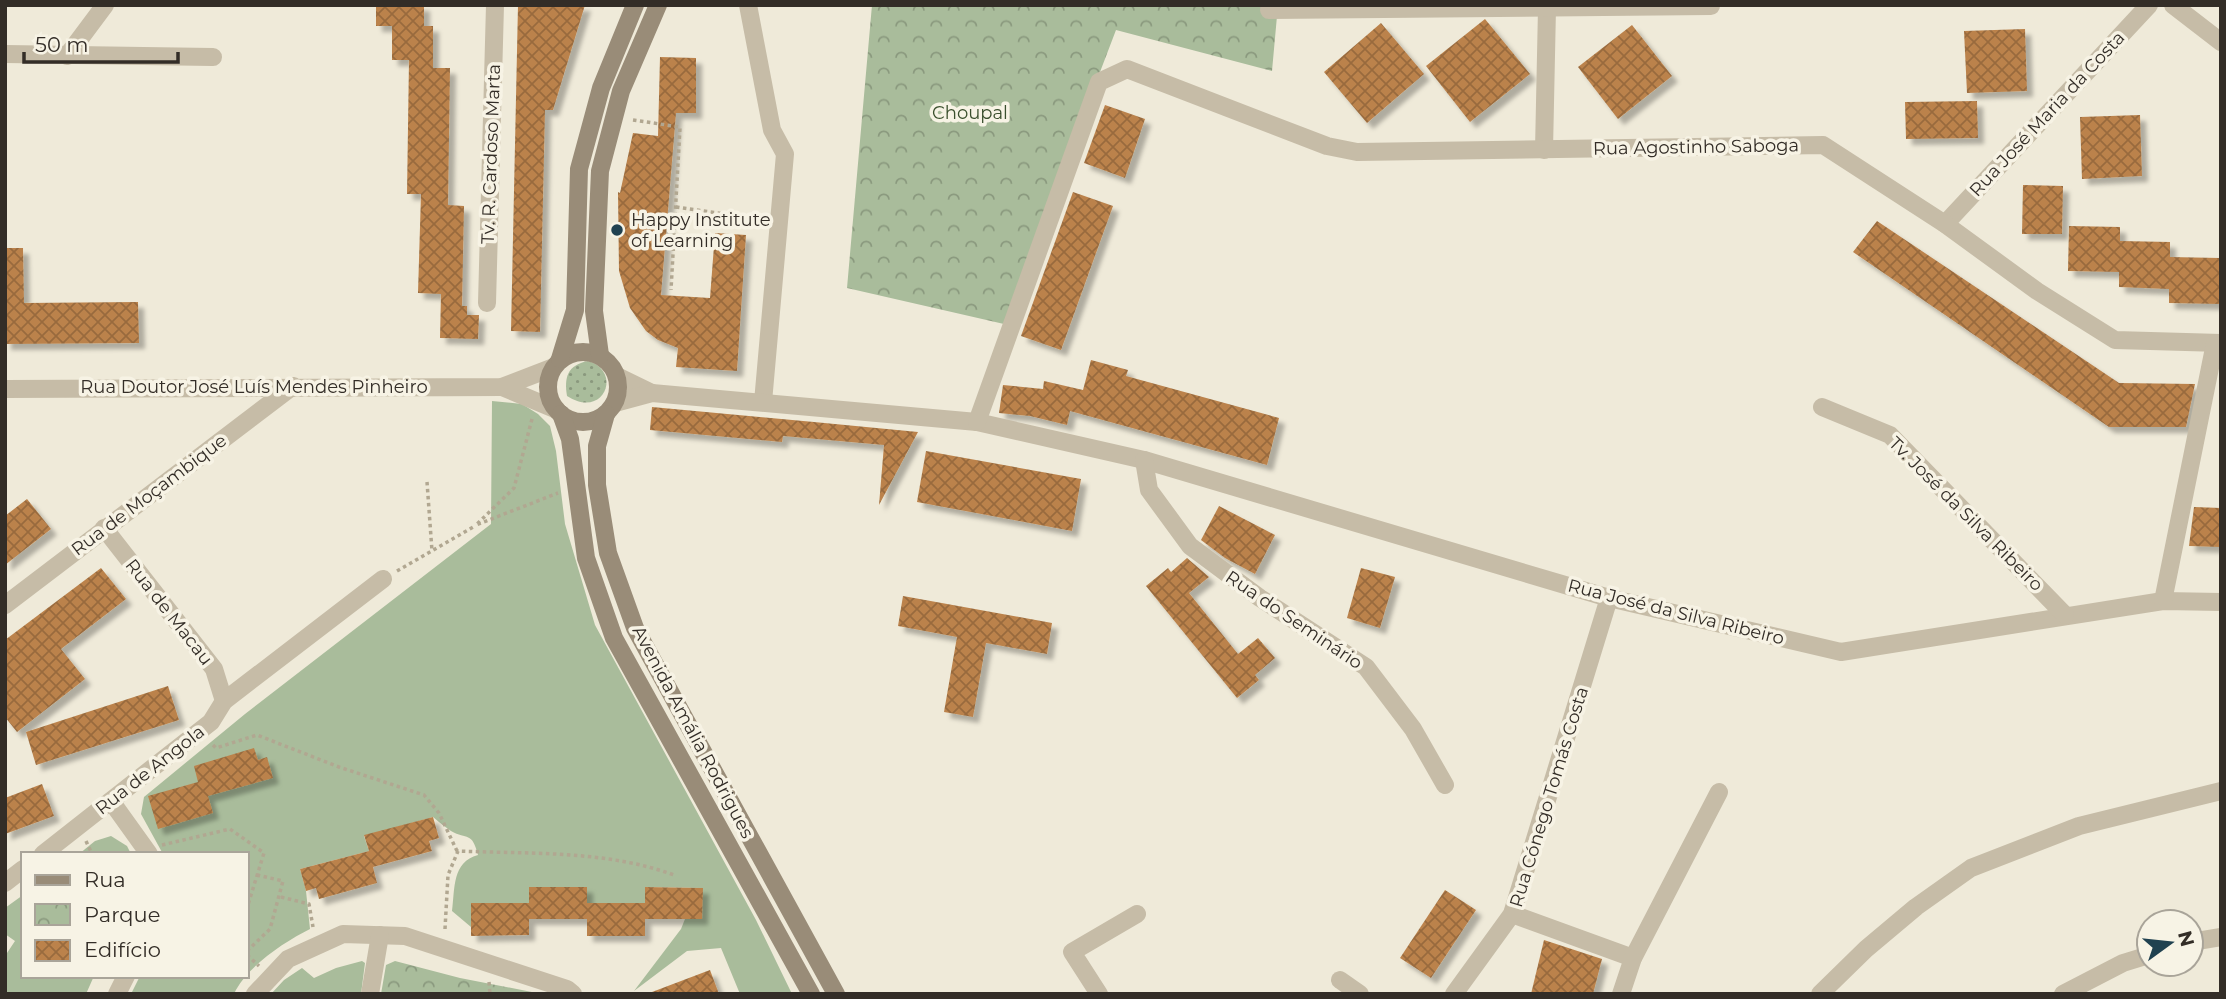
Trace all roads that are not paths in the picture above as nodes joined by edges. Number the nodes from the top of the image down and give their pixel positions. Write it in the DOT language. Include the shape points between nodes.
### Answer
graph roads {
  1 [pos="105,5"];
  2 [pos="495,5"];
  3 [pos="635,5"];
  4 [pos="658,5"];
  5 [pos="748,5"];
  6 [pos="2149,5"];
  7 [pos="2173,5"];
  8 [pos="1711,6"];
  9 [pos="1546,7"];
  10 [pos="1269,10"];
  11 [pos="2219,38"];
  12 [pos="5,54"];
  13 [pos="67,56"];
  14 [pos="213,57"];
  15 [pos="1544,150"];
  16 [pos="1945,223"];
  17 [pos="487,303"];
  18 [pos="2218,343"];
  19 [pos="600,355"];
  20 [pos="557,363"];
  21 [pos="617,376"];
  22 [pos="293,386"];
  23 [pos="502,387"];
  24 [pos="5,389"];
  25 [pos="652,393"];
  26 [pos="763,402"];
  27 [pos="1822,407"];
  28 [pos="611,408"];
  29 [pos="562,414"];
  30 [pos="977,422"];
  31 [pos="1144,460"];
  32 [pos="104,528"];
  33 [pos="383,579"];
  34 [pos="1609,597"];
  35 [pos="2163,601"];
  36 [pos="2221,603"];
  37 [pos="5,605"];
  38 [pos="2065,615"];
  39 [pos="224,701"];
  40 [pos="1445,785"];
  41 [pos="2221,791"];
  42 [pos="1719,792"];
  43 [pos="111,801"];
  44 [pos="147,851"];
  45 [pos="46,852"];
  46 [pos="21,871"];
  47 [pos="5,883"];
  48 [pos="1137,914"];
  49 [pos="1512,914"];
  50 [pos="380,935"];
  51 [pos="1633,958"];
  52 [pos="2135,959"];
  53 [pos="125,978"];
  54 [pos="1340,980"];
  55 [pos="117,994"];
  56 [pos="255,994"];
  57 [pos="370,994"];
  58 [pos="573,994"];
  59 [pos="811,994"];
  60 [pos="836,994"];
  61 [pos="1099,994"];
  62 [pos="1360,994"];
  63 [pos="1454,994"];
  64 [pos="1621,994"];
  65 [pos="1820,994"];
  66 [pos="2063,994"];
  1 -- 13 [label="street"];
  2 -- 17 [label="street, Tv. R. Cardoso Marta"];
  3 -- 20 [label="main road" via="601,88 579,169 575,310"];
  4 -- 19 [label="main road" via="621,91 600,171 594,311"];
  5 -- 26 [label="street" via="772,130 785,154"];
  6 -- 16 [label="street, Rua José Maria da Costa"];
  7 -- 11 [label="street"];
  8 -- 9 [label="street"];
  9 -- 10 [label="street"];
  9 -- 15 [label="street"];
  12 -- 13 [label="street"];
  13 -- 14 [label="street"];
  15 -- 16 [label="street, Rua Agostinho Saboga" via="1823,145"];
  15 -- 30 [label="street, Rua Agostinho Saboga" via="1340,150 1127,69 1099,82"];
  16 -- 18 [label="street, Rua Agostinho Saboga" via="2115,340"];
  18 -- 35 [label="street"];
  19 -- 20 [label="main road" via="579,351"];
  19 -- 21 [label="main road"];
  20 -- 23 [label="street, Rua Doutor José Luís Mendes Pinheiro"];
  20 -- 29 [label="main road" via="548,389"];
  21 -- 25 [label="street"];
  21 -- 28 [label="main road" via="619,385"];
  22 -- 23 [label="street, Rua Doutor José Luís Mendes Pinheiro"];
  22 -- 24 [label="street, Rua Doutor José Luís Mendes Pinheiro"];
  22 -- 32 [label="street, Rua de Moçambique"];
  23 -- 29 [label="street, Rua Doutor José Luís Mendes Pinheiro"];
  25 -- 26 [label="street, Rua José da Silva Ribeiro"];
  25 -- 28 [label="street"];
  26 -- 30 [label="street, Rua José da Silva Ribeiro"];
  27 -- 38 [label="street, Tv. José da Silva Ribeiro" via="1890,435"];
  28 -- 29 [label="main road" via="589,422"];
  28 -- 60 [label="main road, Avenida Amália Rodrigues" via="597,446 597,485 608,553 635,628"];
  29 -- 59 [label="main road, Avenida Amália Rodrigues" via="570,439 586,558 614,638"];
  30 -- 31 [label="street, Rua José da Silva Ribeiro"];
  31 -- 34 [label="street, Rua José da Silva Ribeiro"];
  31 -- 40 [label="street, Rua do Seminário" via="1149,490 1190,546 1366,667 1413,729"];
  32 -- 37 [label="street, Rua de Moçambique"];
  32 -- 39 [label="street, Rua de Macau" via="214,669"];
  33 -- 39 [label="street, Rua de Angola"];
  34 -- 38 [label="street, Rua José da Silva Ribeiro" via="1840,652"];
  34 -- 49 [label="street, Rua Cónego Tomás Costa"];
  35 -- 36 [label="street, Rua José da Silva Ribeiro"];
  35 -- 38 [label="street, Rua José da Silva Ribeiro"];
  39 -- 43 [label="street, Rua de Angola" via="211,722"];
  41 -- 65 [label="street" via="2079,826 1971,868 1916,907"];
  42 -- 51 [label="street"];
  43 -- 44 [label="street"];
  43 -- 45 [label="street, Rua de Angola"];
  46 -- 47 [label="street"];
  48 -- 61 [label="street" via="1072,952"];
  49 -- 51 [label="street, Rua Cónego Tomás Costa"];
  49 -- 63 [label="street"];
  50 -- 56 [label="street" via="343,934 288,959"];
  50 -- 57 [label="street"];
  50 -- 58 [label="street" via="405,936"];
  51 -- 64 [label="street"];
  52 -- 66 [label="street"];
  53 -- 55 [label="street"];
  54 -- 62 [label="street"];
}
